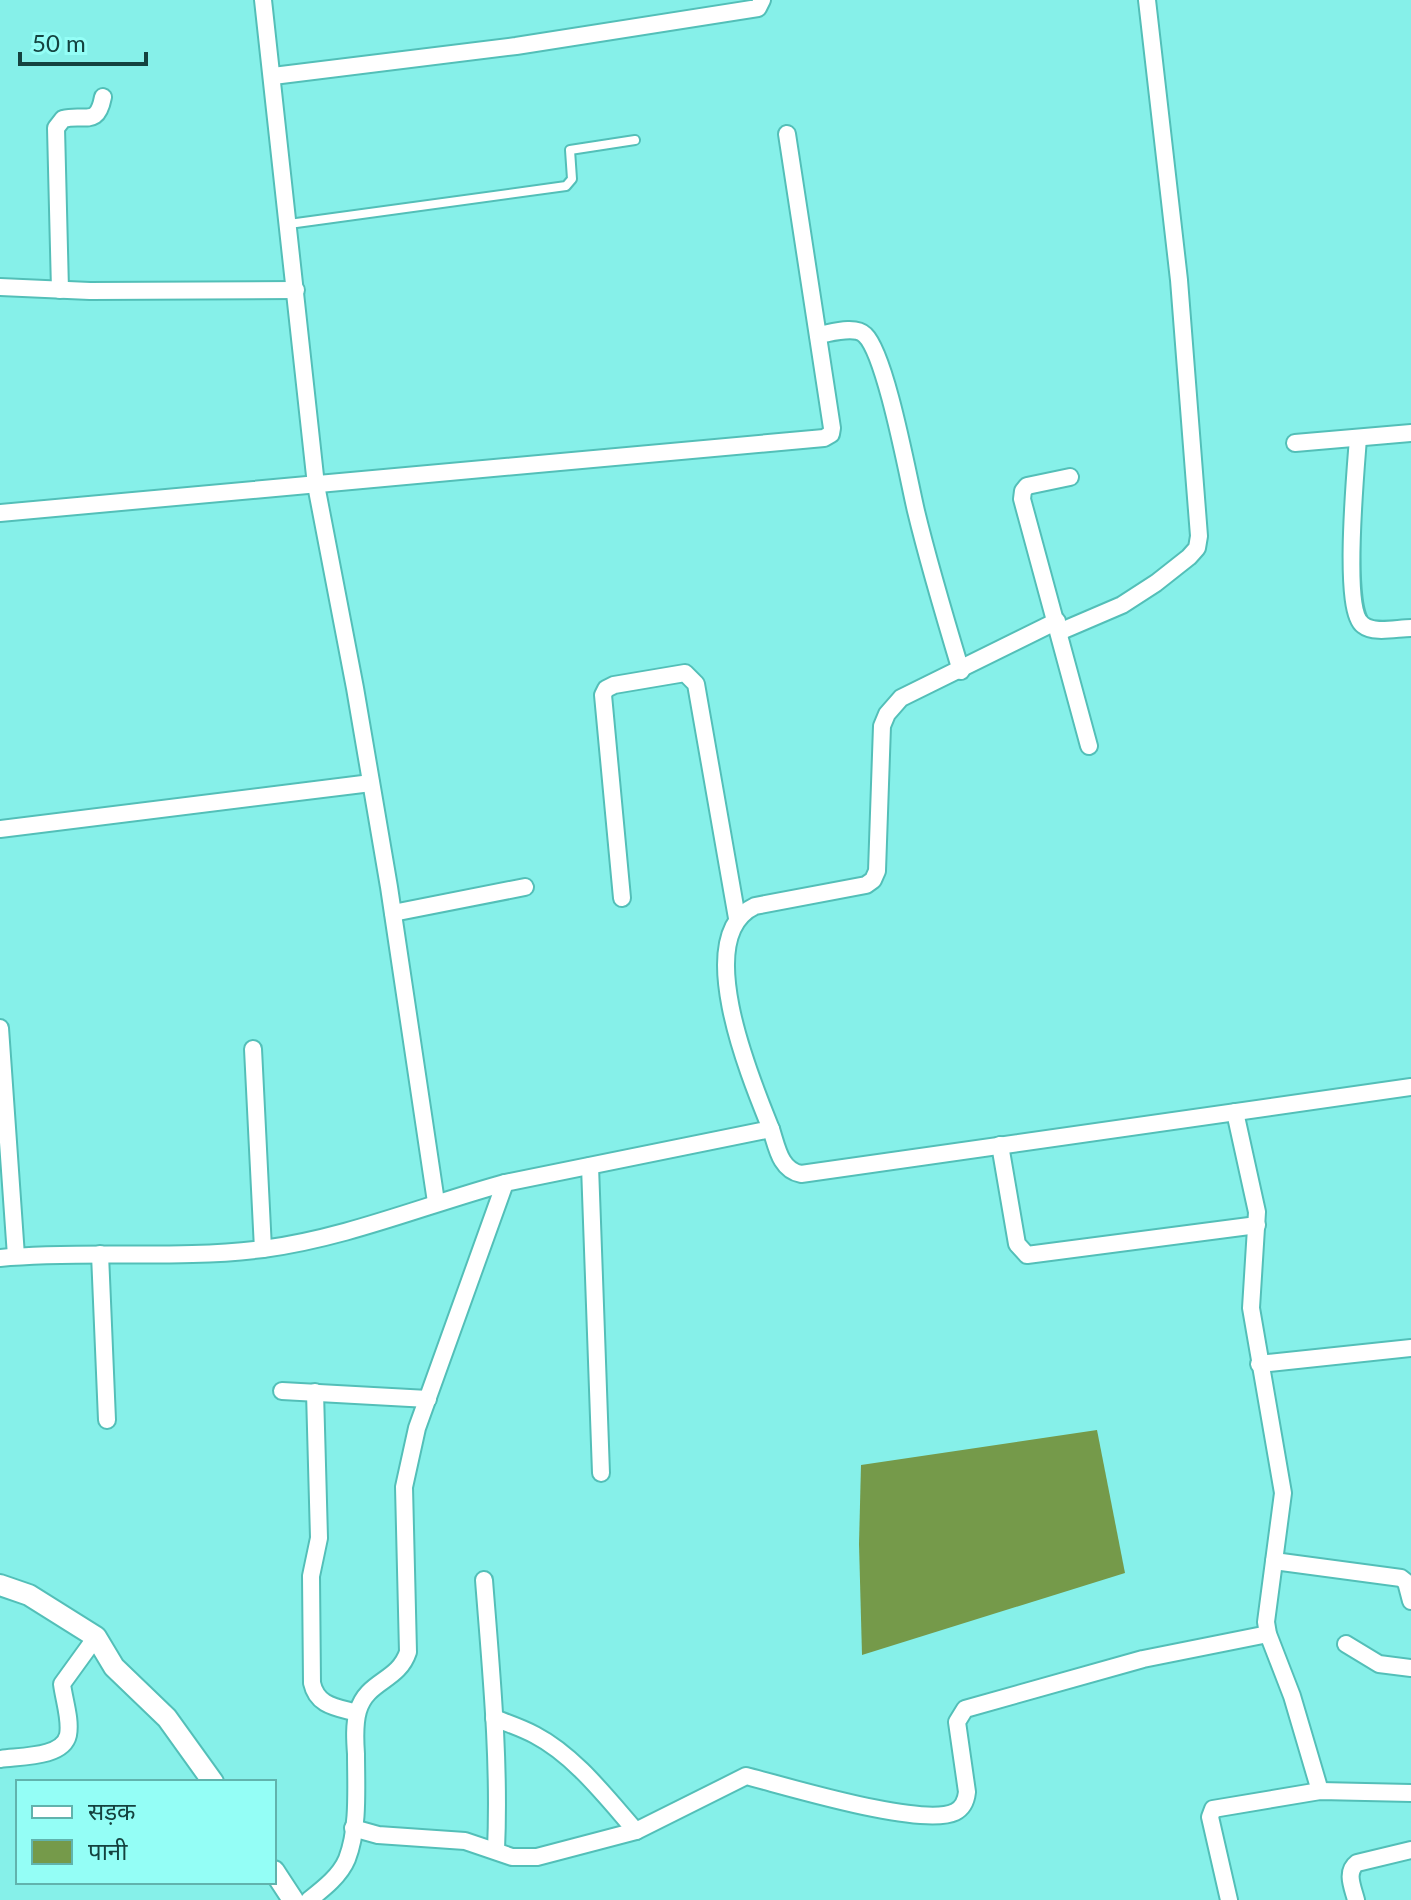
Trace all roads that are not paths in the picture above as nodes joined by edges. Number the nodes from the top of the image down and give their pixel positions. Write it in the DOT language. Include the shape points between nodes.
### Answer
graph roads {
  1 [pos="263,0"];
  2 [pos="762,0"];
  3 [pos="1147,0"];
  4 [pos="273,76"];
  5 [pos="103,97"];
  6 [pos="787,134"];
  7 [pos="635,140"];
  8 [pos="289,224"];
  9 [pos="0,287"];
  10 [pos="60,290"];
  11 [pos="296,290"];
  12 [pos="818,335"];
  13 [pos="1411,433"];
  14 [pos="1358,438"];
  15 [pos="1295,443"];
  16 [pos="1070,477"];
  17 [pos="316,485"];
  18 [pos="0,513"];
  19 [pos="1058,626"];
  20 [pos="1411,628"];
  21 [pos="961,671"];
  22 [pos="1089,746"];
  23 [pos="371,783"];
  24 [pos="0,829"];
  25 [pos="525,887"];
  26 [pos="622,898"];
  27 [pos="393,913"];
  28 [pos="737,918"];
  29 [pos="0,1028"];
  30 [pos="253,1049"];
  31 [pos="1411,1087"];
  32 [pos="1235,1112"];
  33 [pos="771,1129"];
  34 [pos="1000,1145"];
  35 [pos="590,1166"];
  36 [pos="5,1172"];
  37 [pos="505,1183"];
  38 [pos="436,1202"];
  39 [pos="1257,1225"];
  40 [pos="263,1249"];
  41 [pos="100,1254"];
  42 [pos="8,1257"];
  43 [pos="1411,1348"];
  44 [pos="1259,1364"];
  45 [pos="282,1391"];
  46 [pos="315,1392"];
  47 [pos="428,1399"];
  48 [pos="107,1420"];
  49 [pos="601,1473"];
  50 [pos="1274,1561"];
  51 [pos="484,1580"];
  52 [pos="0,1585"];
  53 [pos="1411,1601"];
  54 [pos="1268,1634"];
  55 [pos="96,1637"];
  56 [pos="1346,1644"];
  57 [pos="1411,1668"];
  58 [pos="357,1713"];
  59 [pos="494,1718"];
  60 [pos="0,1759"];
  61 [pos="212,1780"];
  62 [pos="1320,1791"];
  63 [pos="1411,1793"];
  64 [pos="353,1828"];
  65 [pos="636,1831"];
  66 [pos="496,1850"];
  67 [pos="1411,1850"];
  68 [pos="276,1874"];
  69 [pos="293,1900"];
  70 [pos="309,1900"];
  71 [pos="1229,1900"];
  72 [pos="1355,1900"];
  1 -- 4 [label="street"];
  2 -- 4 [label="street" via="758,8 516,46"];
  3 -- 19 [label="street" via="1179,280 1199,536 1189,557 1122,605"];
  4 -- 8 [label="street"];
  5 -- 10 [label="street" via="95,117 63,119 56,128"];
  6 -- 12 [label="street"];
  7 -- 8 [label="lane" via="570,150 572,179 566,186"];
  8 -- 11 [label="street"];
  9 -- 10 [label="street"];
  10 -- 11 [label="street"];
  11 -- 17 [label="street"];
  12 -- 17 [label="street" via="832,428 824,438"];
  12 -- 21 [label="street" via="852,330 870,342 886,384"];
  13 -- 14 [label="street"];
  14 -- 15 [label="street"];
  14 -- 20 [label="street" via="1353,608 1361,625 1370,629"];
  16 -- 19 [label="street" via="1027,486 1022,499"];
  17 -- 18 [label="street"];
  17 -- 23 [label="street"];
  19 -- 21 [label="street"];
  19 -- 22 [label="street"];
  21 -- 28 [label="street" via="901,698 882,726 873,880 755,906"];
  23 -- 24 [label="street"];
  23 -- 27 [label="street"];
  25 -- 27 [label="street"];
  26 -- 28 [label="street" via="603,695 614,685 685,673 696,684"];
  27 -- 38 [label="street"];
  28 -- 33 [label="street" via="725,968 727,983 738,1044"];
  29 -- 36 [label="street"];
  30 -- 40 [label="street"];
  31 -- 32 [label="street"];
  32 -- 34 [label="street"];
  32 -- 39 [label="street"];
  33 -- 34 [label="street" via="785,1165 801,1174"];
  33 -- 35 [label="street"];
  34 -- 39 [label="street" via="1017,1244 1027,1255"];
  35 -- 37 [label="street"];
  35 -- 49 [label="street"];
  36 -- 42 [label="street"];
  37 -- 38 [label="street"];
  37 -- 47 [label="street"];
  38 -- 40 [label="street" via="330,1237"];
  39 -- 44 [label="street" via="1251,1308"];
  40 -- 41 [label="street"];
  41 -- 42 [label="street"];
  41 -- 48 [label="street"];
  43 -- 44 [label="street"];
  44 -- 50 [label="street" via="1283,1493"];
  45 -- 46 [label="street"];
  46 -- 47 [label="street"];
  46 -- 58 [label="street" via="319,1538 311,1576 312,1683 323,1703"];
  47 -- 58 [label="street" via="404,1487 408,1652 397,1672 364,1694"];
  50 -- 53 [label="street" via="1401,1578"];
  50 -- 54 [label="street"];
  51 -- 59 [label="street"];
  52 -- 55 [label="street" via="29,1595"];
  54 -- 62 [label="street"];
  54 -- 65 [label="street" via="1143,1659 965,1709 957,1722 967,1792 962,1808 953,1814 883,1811 746,1776"];
  55 -- 60 [label="street" via="62,1684 68,1738 48,1752"];
  55 -- 61 [label="street" via="114,1667 167,1718"];
  56 -- 57 [label="street" via="1379,1664"];
  58 -- 64 [label="street"];
  59 -- 65 [label="street" via="554,1747"];
  59 -- 66 [label="street"];
  62 -- 63 [label="street"];
  62 -- 71 [label="street" via="1213,1809 1210,1817"];
  64 -- 66 [label="street" via="378,1835 465,1841"];
  64 -- 70 [label="street" via="347,1861"];
  65 -- 66 [label="street" via="537,1857 512,1857"];
  67 -- 72 [label="street" via="1351,1867"];
  68 -- 69 [label="street"];
}
